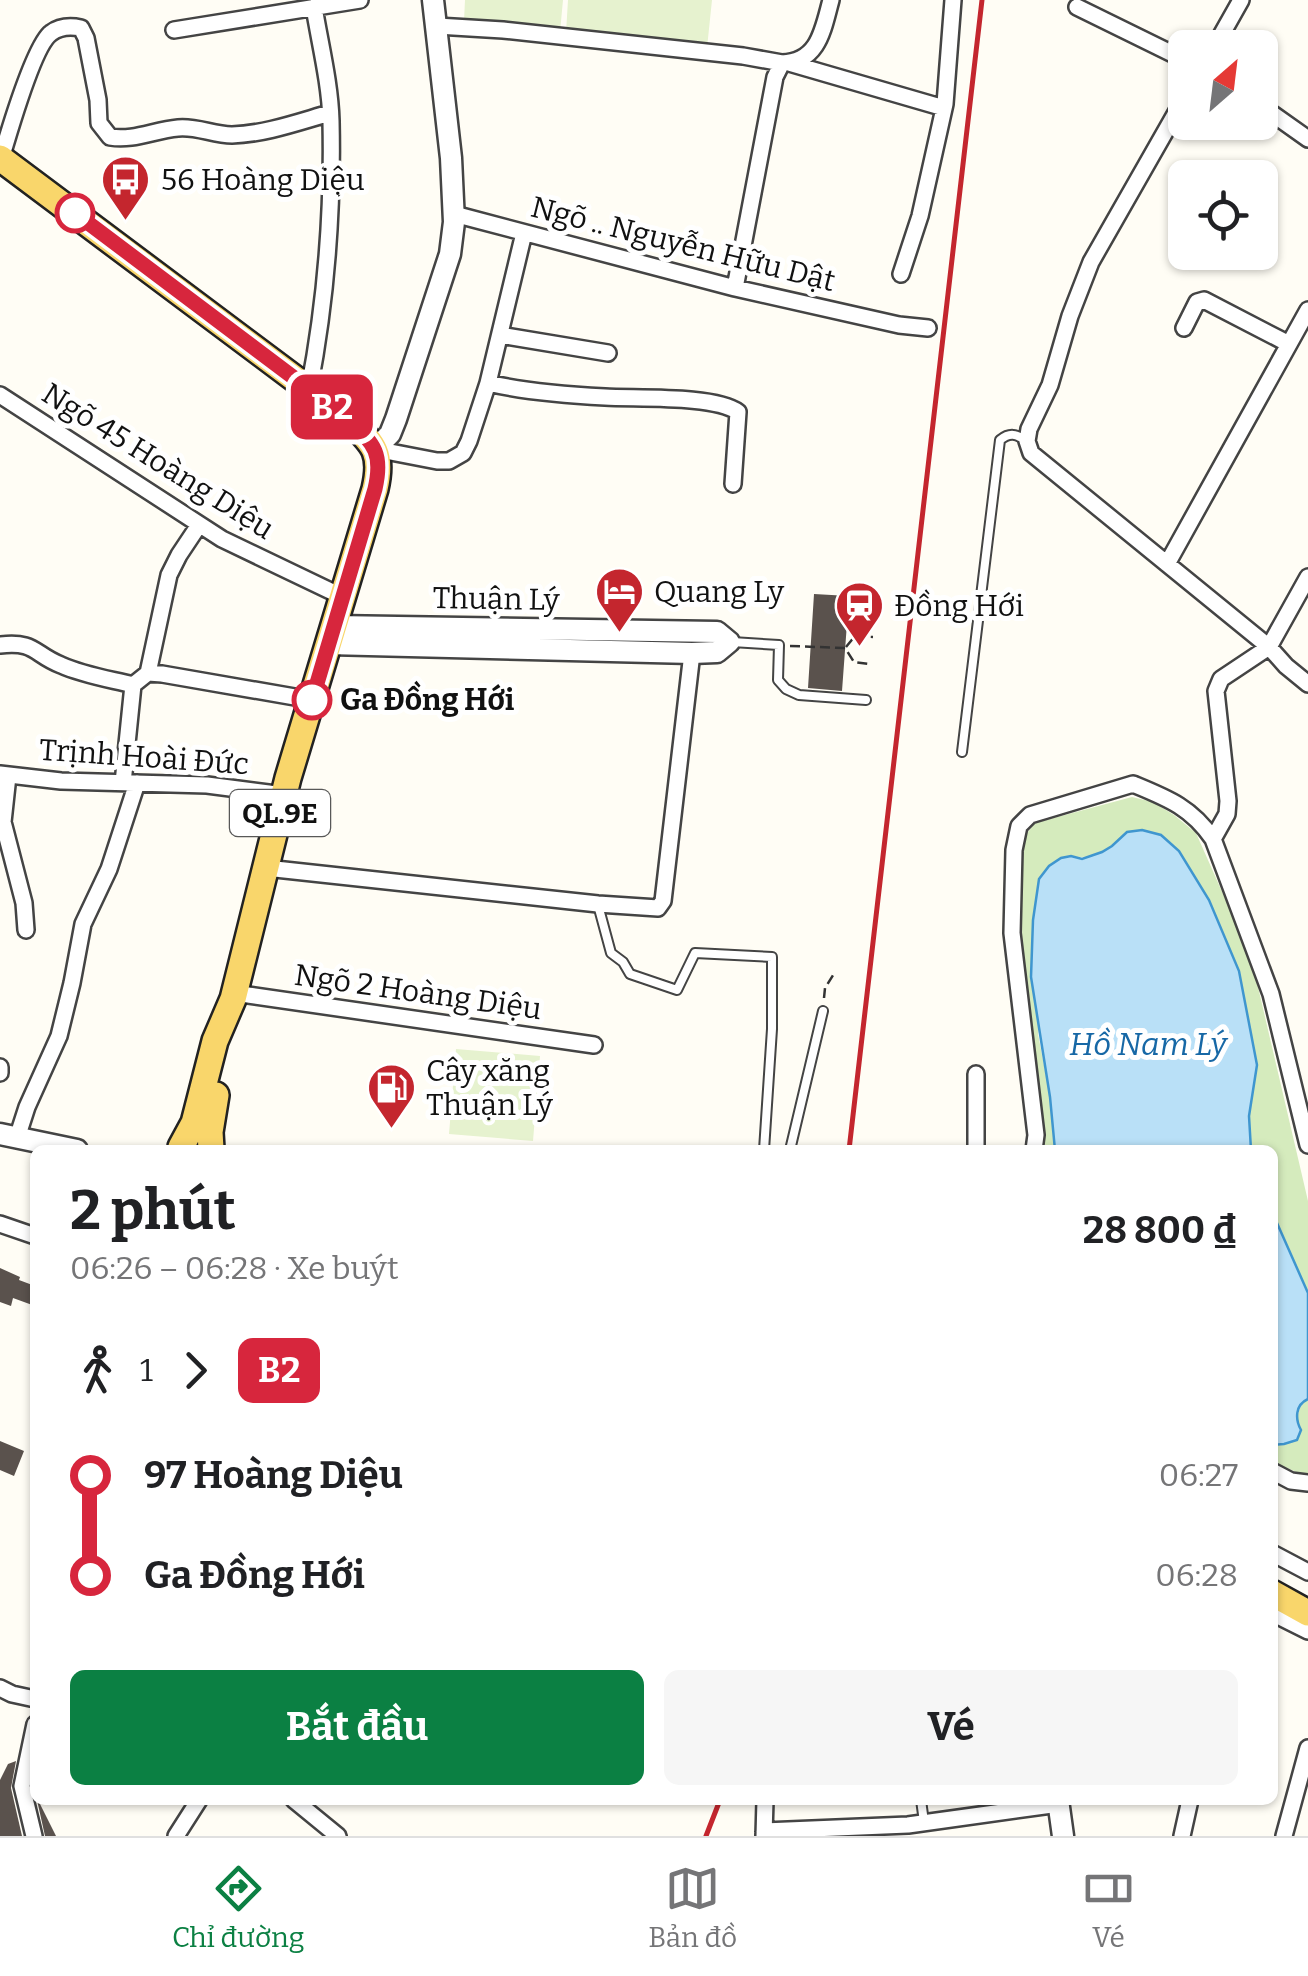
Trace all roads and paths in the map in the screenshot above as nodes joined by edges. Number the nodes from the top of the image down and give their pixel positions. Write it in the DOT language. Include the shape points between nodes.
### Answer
graph roads {
  1 [pos="360,0"];
  2 [pos="433,0"];
  3 [pos="830,0"];
  4 [pos="953,0"];
  5 [pos="1240,0"];
  6 [pos="314,7"];
  7 [pos="1077,7"];
  8 [pos="437,26"];
  9 [pos="174,30"];
  10 [pos="1224,30"];
  11 [pos="1168,52"];
  12 [pos="786,63"];
  13 [pos="944,108"];
  14 [pos="330,113"];
  15 [pos="1278,118"];
  16 [pos="1168,127"];
  17 [pos="1308,139"];
  18 [pos="1,158"];
  19 [pos="454,214"];
  20 [pos="524,233"];
  21 [pos="901,274"];
  22 [pos="734,288"];
  23 [pos="1308,310"];
  24 [pos="928,328"];
  25 [pos="1184,328"];
  26 [pos="500,335"];
  27 [pos="1289,344"];
  28 [pos="608,353"];
  29 [pos="488,383"];
  30 [pos="309,388"];
  31 [pos="5,398"];
  32 [pos="0,416"];
  33 [pos="1027,441"];
  34 [pos="375,449"];
  35 [pos="733,484"];
  36 [pos="199,525"];
  37 [pos="1167,564"];
  38 [pos="1308,578"];
  39 [pos="342,597"];
  40 [pos="331,635"];
  41 [pos="873,637"];
  42 [pos="729,642"];
  43 [pos="779,645"];
  44 [pos="0,646"];
  45 [pos="1268,647"];
  46 [pos="845,648"];
  47 [pos="692,653"];
  48 [pos="870,664"];
  49 [pos="148,673"];
  50 [pos="133,684"];
  51 [pos="1308,684"];
  52 [pos="312,700"];
  53 [pos="866,700"];
  54 [pos="962,752"];
  55 [pos="4,775"];
  56 [pos="130,783"];
  57 [pos="284,795"];
  58 [pos="1213,839"];
  59 [pos="266,868"];
  60 [pos="598,904"];
  61 [pos="26,930"];
  62 [pos="835,972"];
  63 [pos="233,996"];
  64 [pos="823,1011"];
  65 [pos="594,1045"];
  66 [pos="976,1074"];
  67 [pos="9,1136"];
  68 [pos="1307,1140"];
  69 [pos="52,1145"];
  70 [pos="182,1145"];
  71 [pos="212,1145"];
  72 [pos="764,1145"];
  73 [pos="791,1145"];
  74 [pos="976,1145"];
  75 [pos="1035,1145"];
  76 [pos="0,1224"];
  77 [pos="30,1234"];
  78 [pos="1278,1474"];
  79 [pos="1308,1485"];
  80 [pos="1278,1556"];
  81 [pos="1308,1572"];
  82 [pos="1278,1577"];
  83 [pos="1308,1593"];
  84 [pos="1278,1596"];
  85 [pos="1308,1612"];
  86 [pos="1278,1617"];
  87 [pos="1308,1630"];
  88 [pos="0,1688"];
  89 [pos="30,1698"];
  90 [pos="30,1748"];
  91 [pos="1308,1748"];
  92 [pos="196,1805"];
  93 [pos="300,1805"];
  94 [pos="765,1805"];
  95 [pos="1042,1805"];
  96 [pos="1058,1805"];
  97 [pos="1189,1805"];
  98 [pos="915,1828"];
  99 [pos="333,1834"];
  100 [pos="764,1834"];
  101 [pos="34,1836"];
  102 [pos="176,1836"];
  103 [pos="1063,1836"];
  104 [pos="1182,1836"];
  105 [pos="1284,1836"];
  1 -- 6 [label="street"];
  2 -- 8 [label="street"];
  3 -- 12 [label="street" via="818,45"];
  4 -- 13 [label="street"];
  5 -- 10 [label="street"];
  6 -- 9 [label="street"];
  6 -- 14 [label="street"];
  7 -- 11 [label="street"];
  8 -- 12 [label="street"];
  8 -- 19 [label="street"];
  12 -- 13 [label="street"];
  12 -- 22 [label="street" via="774,77"];
  13 -- 21 [label="street"];
  14 -- 18 [label="street" via="249,134 191,127 128,140 110,137 99,123 86,38 81,28 63,27 48,34 38,55"];
  14 -- 30 [label="street" via="330,225"];
  15 -- 17 [label="street"];
  16 -- 33 [label="street" via="1091,262"];
  18 -- 30 [label="main road"];
  19 -- 20 [label="street, Ngõ .. Nguyễn Hữu Dật"];
  19 -- 34 [label="street" via="450,254 396,419"];
  20 -- 22 [label="street, Ngõ .. Nguyễn Hữu Dật"];
  20 -- 26 [label="street"];
  22 -- 24 [label="street, Ngõ .. Nguyễn Hữu Dật"];
  23 -- 27 [label="street"];
  25 -- 27 [label="street" via="1204,300"];
  26 -- 28 [label="street"];
  26 -- 29 [label="street"];
  27 -- 37 [label="street"];
  29 -- 34 [label="street" via="469,441 449,461"];
  29 -- 35 [label="street" via="728,405 738,412"];
  30 -- 34 [label="main road"];
  31 -- 32 [label="street"];
  31 -- 36 [label="street, Ngõ 45 Hoàng Diệu"];
  33 -- 37 [label="street" via="1031,453"];
  33 -- 54 [label="lane" via="1012,434 1000,440"];
  34 -- 39 [label="main road, QL.9E" via="379,470"];
  36 -- 39 [label="street, Ngõ 45 Hoàng Diệu"];
  36 -- 49 [label="street" via="169,575"];
  37 -- 45 [label="street"];
  38 -- 45 [label="street"];
  39 -- 40 [label="main road, QL.9E"];
  40 -- 42 [label="street, Thuận Lý" via="717,632"];
  40 -- 47 [label="street, Thuận Lý"];
  40 -- 52 [label="main road, QL.9E"];
  41 -- 46 [label="path" via="855,636"];
  42 -- 43 [label="lane"];
  42 -- 47 [label="street, Thuận Lý" via="717,652"];
  43 -- 46 [label="path"];
  43 -- 53 [label="lane" via="778,680 786,689"];
  44 -- 50 [label="street" via="32,647 59,665"];
  45 -- 51 [label="street"];
  45 -- 58 [label="street" via="1221,679 1216,691 1228,801"];
  46 -- 48 [label="path" via="854,662"];
  47 -- 60 [label="street" via="664,901 658,908"];
  49 -- 50 [label="street"];
  49 -- 52 [label="street"];
  50 -- 56 [label="street"];
  52 -- 57 [label="main road, QL.9E"];
  55 -- 56 [label="street, Trịnh Hoài Đức"];
  55 -- 61 [label="street" via="3,822"];
  56 -- 57 [label="street, Trịnh Hoài Đức"];
  56 -- 67 [label="street" via="109,869 82,924 60,1036"];
  57 -- 59 [label="main road, QL.9E"];
  58 -- 68 [label="street" via="1271,994"];
  58 -- 75 [label="street" via="1178,804 1133,784 1030,815 1019,826 1012,933"];
  59 -- 60 [label="street"];
  59 -- 63 [label="main road, QL.9E"];
  60 -- 72 [label="lane" via="611,953 630,974 677,990 695,953 772,957"];
  62 -- 64 [label="path"];
  63 -- 65 [label="street, Ngõ 2 Hoàng Diệu"];
  63 -- 70 [label="main road, QL.9E"];
  63 -- 71 [label="main road, QL.9E"];
  64 -- 73 [label="lane"];
  66 -- 74 [label="street"];
  67 -- 69 [label="street"];
  76 -- 77 [label="street"];
  78 -- 79 [label="street"];
  80 -- 81 [label="street"];
  82 -- 83 [label="main road"];
  84 -- 85 [label="main road"];
  86 -- 87 [label="street"];
  88 -- 89 [label="street"];
  90 -- 101 [label="street" via="22,1786"];
  91 -- 105 [label="street"];
  92 -- 102 [label="street"];
  93 -- 99 [label="street"];
  94 -- 100 [label="street"];
  95 -- 98 [label="street"];
  96 -- 103 [label="street"];
  97 -- 104 [label="street"];
  98 -- 100 [label="street"];
}
